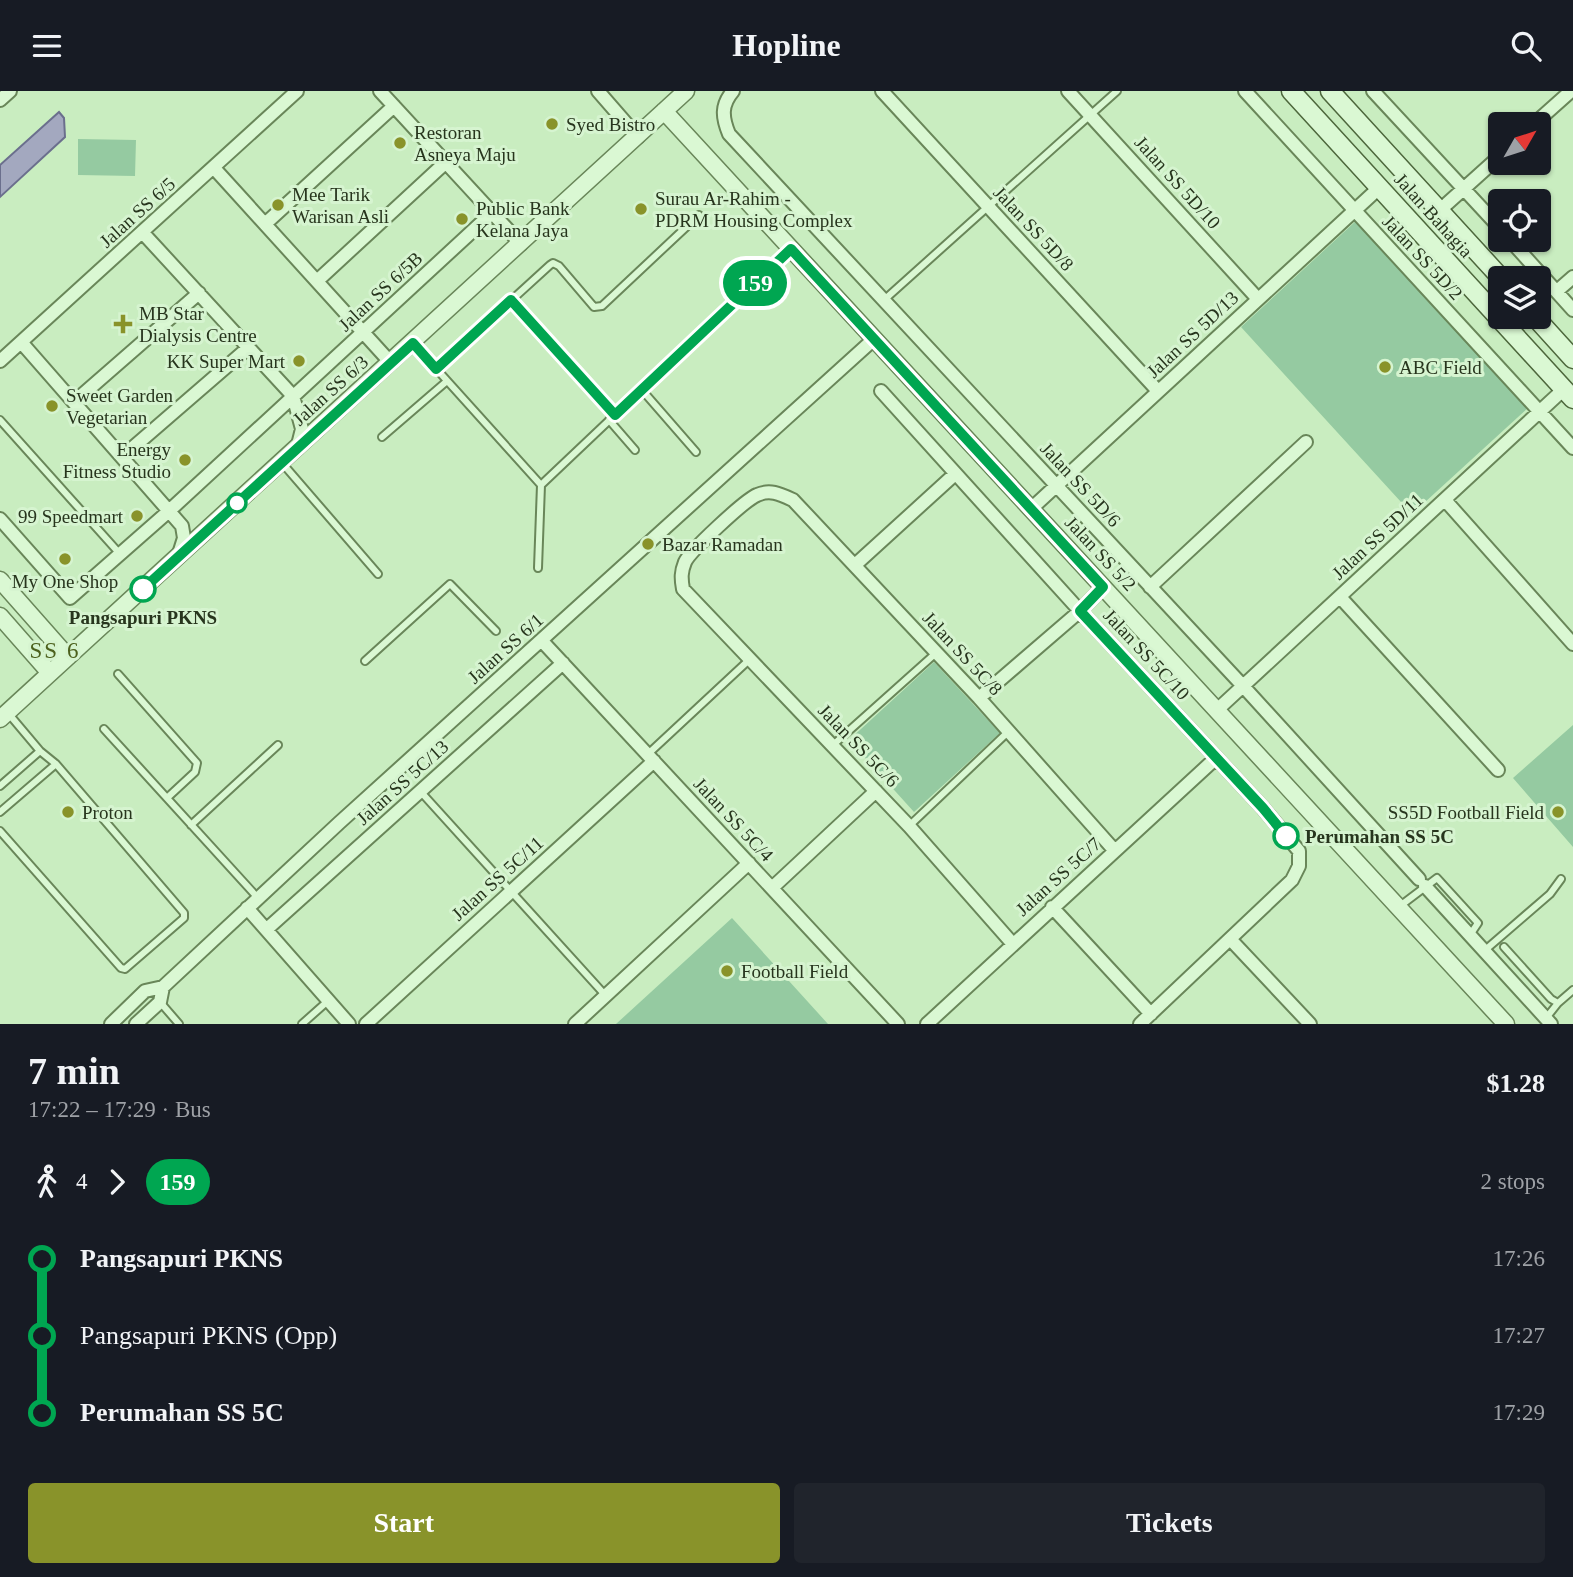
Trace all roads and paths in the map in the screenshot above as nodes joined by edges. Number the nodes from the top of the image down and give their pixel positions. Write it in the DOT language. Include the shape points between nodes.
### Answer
graph roads {
  1 [pos="10,91"];
  2 [pos="297,91"];
  3 [pos="380,91"];
  4 [pos="598,91"];
  5 [pos="686,91"];
  6 [pos="733,91"];
  7 [pos="881,91"];
  8 [pos="1068,91"];
  9 [pos="1117,91"];
  10 [pos="1245,91"];
  11 [pos="1291,91"];
  12 [pos="1330,91"];
  13 [pos="1373,91"];
  14 [pos="1562,94"];
  15 [pos="0,100"];
  16 [pos="394,106"];
  17 [pos="664,111"];
  18 [pos="1545,112"];
  19 [pos="1090,115"];
  20 [pos="638,137"];
  21 [pos="446,162"];
  22 [pos="1488,167"];
  23 [pos="214,168"];
  24 [pos="1380,187"];
  25 [pos="1464,188"];
  26 [pos="989,207"];
  27 [pos="1440,210"];
  28 [pos="1354,211"];
  29 [pos="492,213"];
  30 [pos="699,215"];
  31 [pos="1488,215"];
  32 [pos="265,224"];
  33 [pos="144,233"];
  34 [pos="521,244"];
  35 [pos="791,249"];
  36 [pos="1521,252"];
  37 [pos="1490,266"];
  38 [pos="1573,277"];
  39 [pos="317,281"];
  40 [pos="1557,291"];
  41 [pos="199,293"];
  42 [pos="1258,299"];
  43 [pos="511,300"];
  44 [pos="884,300"];
  45 [pos="1488,303"];
  46 [pos="1573,310"];
  47 [pos="1512,329"];
  48 [pos="1546,329"];
  49 [pos="364,333"];
  50 [pos="874,339"];
  51 [pos="21,342"];
  52 [pos="413,343"];
  53 [pos="248,348"];
  54 [pos="1573,359"];
  55 [pos="0,361"];
  56 [pos="391,363"];
  57 [pos="436,369"];
  58 [pos="447,381"];
  59 [pos="642,390"];
  60 [pos="881,391"];
  61 [pos="1158,391"];
  62 [pos="1569,394"];
  63 [pos="293,397"];
  64 [pos="74,402"];
  65 [pos="1540,412"];
  66 [pos="612,417"];
  67 [pos="0,420"];
  68 [pos="382,437"];
  69 [pos="1306,442"];
  70 [pos="1573,448"];
  71 [pos="297,449"];
  72 [pos="635,450"];
  73 [pos="696,452"];
  74 [pos="122,457"];
  75 [pos="282,462"];
  76 [pos="955,474"];
  77 [pos="541,485"];
  78 [pos="1056,485"];
  79 [pos="1445,500"];
  80 [pos="1031,509"];
  81 [pos="169,511"];
  82 [pos="0,519"];
  83 [pos="120,554"];
  84 [pos="178,557"];
  85 [pos="855,565"];
  86 [pos="538,568"];
  87 [pos="378,574"];
  88 [pos="681,574"];
  89 [pos="0,580"];
  90 [pos="1103,587"];
  91 [pos="1150,587"];
  92 [pos="1339,597"];
  93 [pos="1080,611"];
  94 [pos="0,616"];
  95 [pos="496,631"];
  96 [pos="542,641"];
  97 [pos="1573,644"];
  98 [pos="936,653"];
  99 [pos="68,657"];
  100 [pos="750,660"];
  101 [pos="365,661"];
  102 [pos="563,663"];
  103 [pos="50,673"];
  104 [pos="118,674"];
  105 [pos="1243,686"];
  106 [pos="979,698"];
  107 [pos="1217,710"];
  108 [pos="4,715"];
  109 [pos="104,729"];
  110 [pos="1009,731"];
  111 [pos="278,745"];
  112 [pos="832,745"];
  113 [pos="40,751"];
  114 [pos="651,758"];
  115 [pos="1216,758"];
  116 [pos="56,764"];
  117 [pos="1498,770"];
  118 [pos="0,786"];
  119 [pos="876,790"];
  120 [pos="420,791"];
  121 [pos="167,798"];
  122 [pos="0,812"];
  123 [pos="191,825"];
  124 [pos="909,826"];
  125 [pos="0,831"];
  126 [pos="1115,851"];
  127 [pos="749,863"];
  128 [pos="1561,879"];
  129 [pos="1422,883"];
  130 [pos="772,888"];
  131 [pos="511,891"];
  132 [pos="258,898"];
  133 [pos="1052,907"];
  134 [pos="1398,907"];
  135 [pos="247,908"];
  136 [pos="267,929"];
  137 [pos="1231,940"];
  138 [pos="1012,943"];
  139 [pos="1504,947"];
  140 [pos="1484,951"];
  141 [pos="163,986"];
  142 [pos="1573,990"];
  143 [pos="606,996"];
  144 [pos="329,1000"];
  145 [pos="160,1002"];
  146 [pos="1558,1003"];
  147 [pos="1151,1014"];
  148 [pos="1548,1021"];
  149 [pos="174,1022"];
  150 [pos="110,1024"];
  151 [pos="136,1024"];
  152 [pos="302,1024"];
  153 [pos="349,1024"];
  154 [pos="366,1024"];
  155 [pos="575,1024"];
  156 [pos="898,1024"];
  157 [pos="928,1024"];
  158 [pos="1140,1024"];
  159 [pos="1310,1024"];
  160 [pos="1506,1024"];
  1 -- 15 [label="street"];
  2 -- 23 [label="street, Jalan SS 6/5"];
  3 -- 16 [label="street"];
  4 -- 20 [label="street"];
  5 -- 17 [label="street, Jalan SS 6/3"];
  6 -- 44 [label="street, Jalan SS 5D/6" via="723,112 729,134"];
  7 -- 26 [label="street, Jalan SS 5D/8"];
  8 -- 19 [label="street, Jalan SS 5D/10"];
  9 -- 19 [label="lane"];
  10 -- 28 [label="street, Jalan SS 5D/2"];
  11 -- 24 [label="main road, Jalan Bahagia"];
  12 -- 27 [label="main road, Jalan Bahagia"];
  13 -- 25 [label="street"];
  14 -- 18 [label="street"];
  16 -- 21 [label="street"];
  16 -- 32 [label="street"];
  17 -- 20 [label="street, Jalan SS 6/3"];
  17 -- 35 [label="street, Jalan SS 5/2"];
  19 -- 26 [label="lane"];
  19 -- 42 [label="street, Jalan SS 5D/10"];
  20 -- 34 [label="street, Jalan SS 6/3"];
  21 -- 29 [label="street"];
  21 -- 39 [label="street"];
  22 -- 25 [label="street"];
  23 -- 32 [label="street"];
  23 -- 33 [label="street, Jalan SS 6/5"];
  24 -- 28 [label="street, Jalan SS 5D/13"];
  24 -- 45 [label="main road, Jalan Bahagia"];
  25 -- 27 [label="street"];
  25 -- 31 [label="street"];
  26 -- 44 [label="lane"];
  26 -- 61 [label="street, Jalan SS 5D/8"];
  27 -- 37 [label="main road, Jalan Bahagia"];
  28 -- 42 [label="street, Jalan SS 5D/13"];
  28 -- 65 [label="street, Jalan SS 5D/2"];
  29 -- 34 [label="street"];
  29 -- 49 [label="street, Jalan SS 6/5B"];
  30 -- 43 [label="lane" via="602,306 594,307 554,263"];
  32 -- 39 [label="street"];
  33 -- 41 [label="street"];
  33 -- 51 [label="street, Jalan SS 6/5"];
  34 -- 52 [label="street, Jalan SS 6/3"];
  35 -- 50 [label="street, Jalan SS 5/2"];
  35 -- 59 [label="lane"];
  36 -- 40 [label="street"];
  38 -- 40 [label="street"];
  39 -- 49 [label="street"];
  40 -- 46 [label="street"];
  41 -- 53 [label="street"];
  41 -- 64 [label="street"];
  42 -- 61 [label="street, Jalan SS 5D/13"];
  43 -- 57 [label="lane"];
  43 -- 66 [label="lane"];
  44 -- 78 [label="street, Jalan SS 5D/6"];
  47 -- 62 [label="main road, Jalan Bahagia"];
  48 -- 54 [label="main road"];
  49 -- 56 [label="street"];
  49 -- 63 [label="street, Jalan SS 6/5B"];
  50 -- 80 [label="street, Jalan SS 5/2"];
  50 -- 96 [label="street, Jalan SS 6/1"];
  51 -- 55 [label="street, Jalan SS 6/5"];
  51 -- 64 [label="street"];
  52 -- 56 [label="street, Jalan SS 6/3"];
  52 -- 57 [label="lane"];
  53 -- 63 [label="street"];
  53 -- 74 [label="street"];
  56 -- 71 [label="street, Jalan SS 6/3"];
  57 -- 58 [label="lane"];
  58 -- 68 [label="lane"];
  58 -- 77 [label="lane"];
  59 -- 66 [label="lane"];
  59 -- 73 [label="lane"];
  60 -- 76 [label="street, Jalan SS 5C/10"];
  61 -- 78 [label="street, Jalan SS 5D/13"];
  62 -- 65 [label="street, Jalan SS 5D/11"];
  63 -- 71 [label="street" via="302,429"];
  63 -- 81 [label="street, Jalan SS 6/5B"];
  64 -- 74 [label="street"];
  65 -- 70 [label="street, Jalan SS 5D/2"];
  65 -- 79 [label="street, Jalan SS 5D/11"];
  66 -- 72 [label="lane"];
  66 -- 77 [label="lane"];
  67 -- 83 [label="lane"];
  69 -- 91 [label="street"];
  71 -- 75 [label="street, Jalan SS 6/3"];
  74 -- 81 [label="street"];
  75 -- 84 [label="street, Jalan SS 6/3"];
  75 -- 87 [label="lane"];
  76 -- 85 [label="street"];
  76 -- 93 [label="street, Jalan SS 5C/10"];
  77 -- 86 [label="lane"];
  78 -- 80 [label="street, Jalan SS 5D/13"];
  78 -- 91 [label="street, Jalan SS 5D/6"];
  79 -- 92 [label="street, Jalan SS 5D/11"];
  79 -- 97 [label="street"];
  80 -- 90 [label="street, Jalan SS 5/2"];
  81 -- 83 [label="street, Jalan SS 6/5B"];
  81 -- 84 [label="street" via="183,526"];
  82 -- 83 [label="street, Jalan SS 6/5B" via="70,598"];
  84 -- 99 [label="street, Jalan SS 6/3"];
  85 -- 88 [label="street, Jalan SS 5C/8" via="793,500 775,491 756,495 721,525 687,559"];
  85 -- 98 [label="street, Jalan SS 5C/8"];
  88 -- 100 [label="street, Jalan SS 5C/6" via="683,589"];
  89 -- 99 [label="street"];
  90 -- 93 [label="street"];
  90 -- 107 [label="street, Jalan SS 5/2"];
  91 -- 105 [label="street, Jalan SS 5D/6"];
  92 -- 105 [label="street, Jalan SS 5D/11"];
  92 -- 117 [label="street"];
  93 -- 106 [label="street"];
  93 -- 115 [label="street, Jalan SS 5C/10"];
  94 -- 103 [label="street"];
  95 -- 101 [label="lane" via="450,584"];
  96 -- 102 [label="street, Jalan SS 5C/4"];
  96 -- 132 [label="street, Jalan SS 6/1"];
  98 -- 106 [label="street, Jalan SS 5C/8"];
  98 -- 112 [label="lane"];
  99 -- 103 [label="street, Jalan SS 6/3"];
  100 -- 112 [label="street, Jalan SS 5C/6"];
  100 -- 114 [label="lane"];
  102 -- 114 [label="street, Jalan SS 5C/4"];
  102 -- 120 [label="street, Jalan SS 5C/13"];
  103 -- 108 [label="street, Jalan SS 6/3"];
  104 -- 121 [label="lane" via="197,763 195,772"];
  105 -- 107 [label="street, Jalan SS 5D/11"];
  105 -- 129 [label="street, Jalan SS 5D/6"];
  106 -- 110 [label="street, Jalan SS 5C/8"];
  107 -- 134 [label="street, Jalan SS 5/2"];
  108 -- 113 [label="lane"];
  109 -- 121 [label="lane"];
  110 -- 124 [label="lane"];
  110 -- 126 [label="street, Jalan SS 5C/8"];
  111 -- 123 [label="lane"];
  112 -- 119 [label="street, Jalan SS 5C/6"];
  113 -- 116 [label="lane"];
  113 -- 118 [label="lane"];
  114 -- 127 [label="street, Jalan SS 5C/4"];
  114 -- 131 [label="street, Jalan SS 5C/11"];
  115 -- 126 [label="street, Jalan SS 5C/7"];
  115 -- 137 [label="street, Jalan SS 5C/10" via="1299,851 1299,866 1292,880"];
  116 -- 122 [label="lane"];
  116 -- 125 [label="lane" via="184,918 121,968"];
  119 -- 124 [label="street, Jalan SS 5C/6"];
  119 -- 130 [label="street"];
  120 -- 131 [label="lane"];
  120 -- 136 [label="street, Jalan SS 5C/13"];
  121 -- 123 [label="lane"];
  123 -- 132 [label="lane"];
  124 -- 138 [label="street, Jalan SS 5C/6"];
  126 -- 133 [label="street, Jalan SS 5C/7"];
  127 -- 130 [label="street, Jalan SS 5C/4"];
  127 -- 143 [label="street"];
  128 -- 140 [label="lane"];
  129 -- 134 [label="lane"];
  129 -- 140 [label="street, Jalan SS 5D/6"];
  130 -- 156 [label="street, Jalan SS 5C/4"];
  131 -- 143 [label="lane"];
  131 -- 154 [label="street, Jalan SS 5C/11"];
  132 -- 135 [label="street, Jalan SS 6/1"];
  133 -- 138 [label="street, Jalan SS 5C/7"];
  133 -- 147 [label="street"];
  134 -- 160 [label="street, Jalan SS 5/2"];
  135 -- 136 [label="street"];
  135 -- 141 [label="street, Jalan SS 6/1"];
  136 -- 144 [label="street"];
  137 -- 147 [label="street"];
  137 -- 159 [label="street"];
  138 -- 157 [label="street, Jalan SS 5C/7"];
  139 -- 146 [label="lane"];
  140 -- 148 [label="street, Jalan SS 5D/6"];
  141 -- 145 [label="street"];
  141 -- 150 [label="street, Jalan SS 6/1" via="145,991"];
  142 -- 146 [label="lane"];
  143 -- 155 [label="street"];
  144 -- 152 [label="lane"];
  144 -- 153 [label="street"];
  145 -- 149 [label="lane"];
  145 -- 151 [label="street"];
  146 -- 148 [label="lane"];
  147 -- 158 [label="street"];
}
